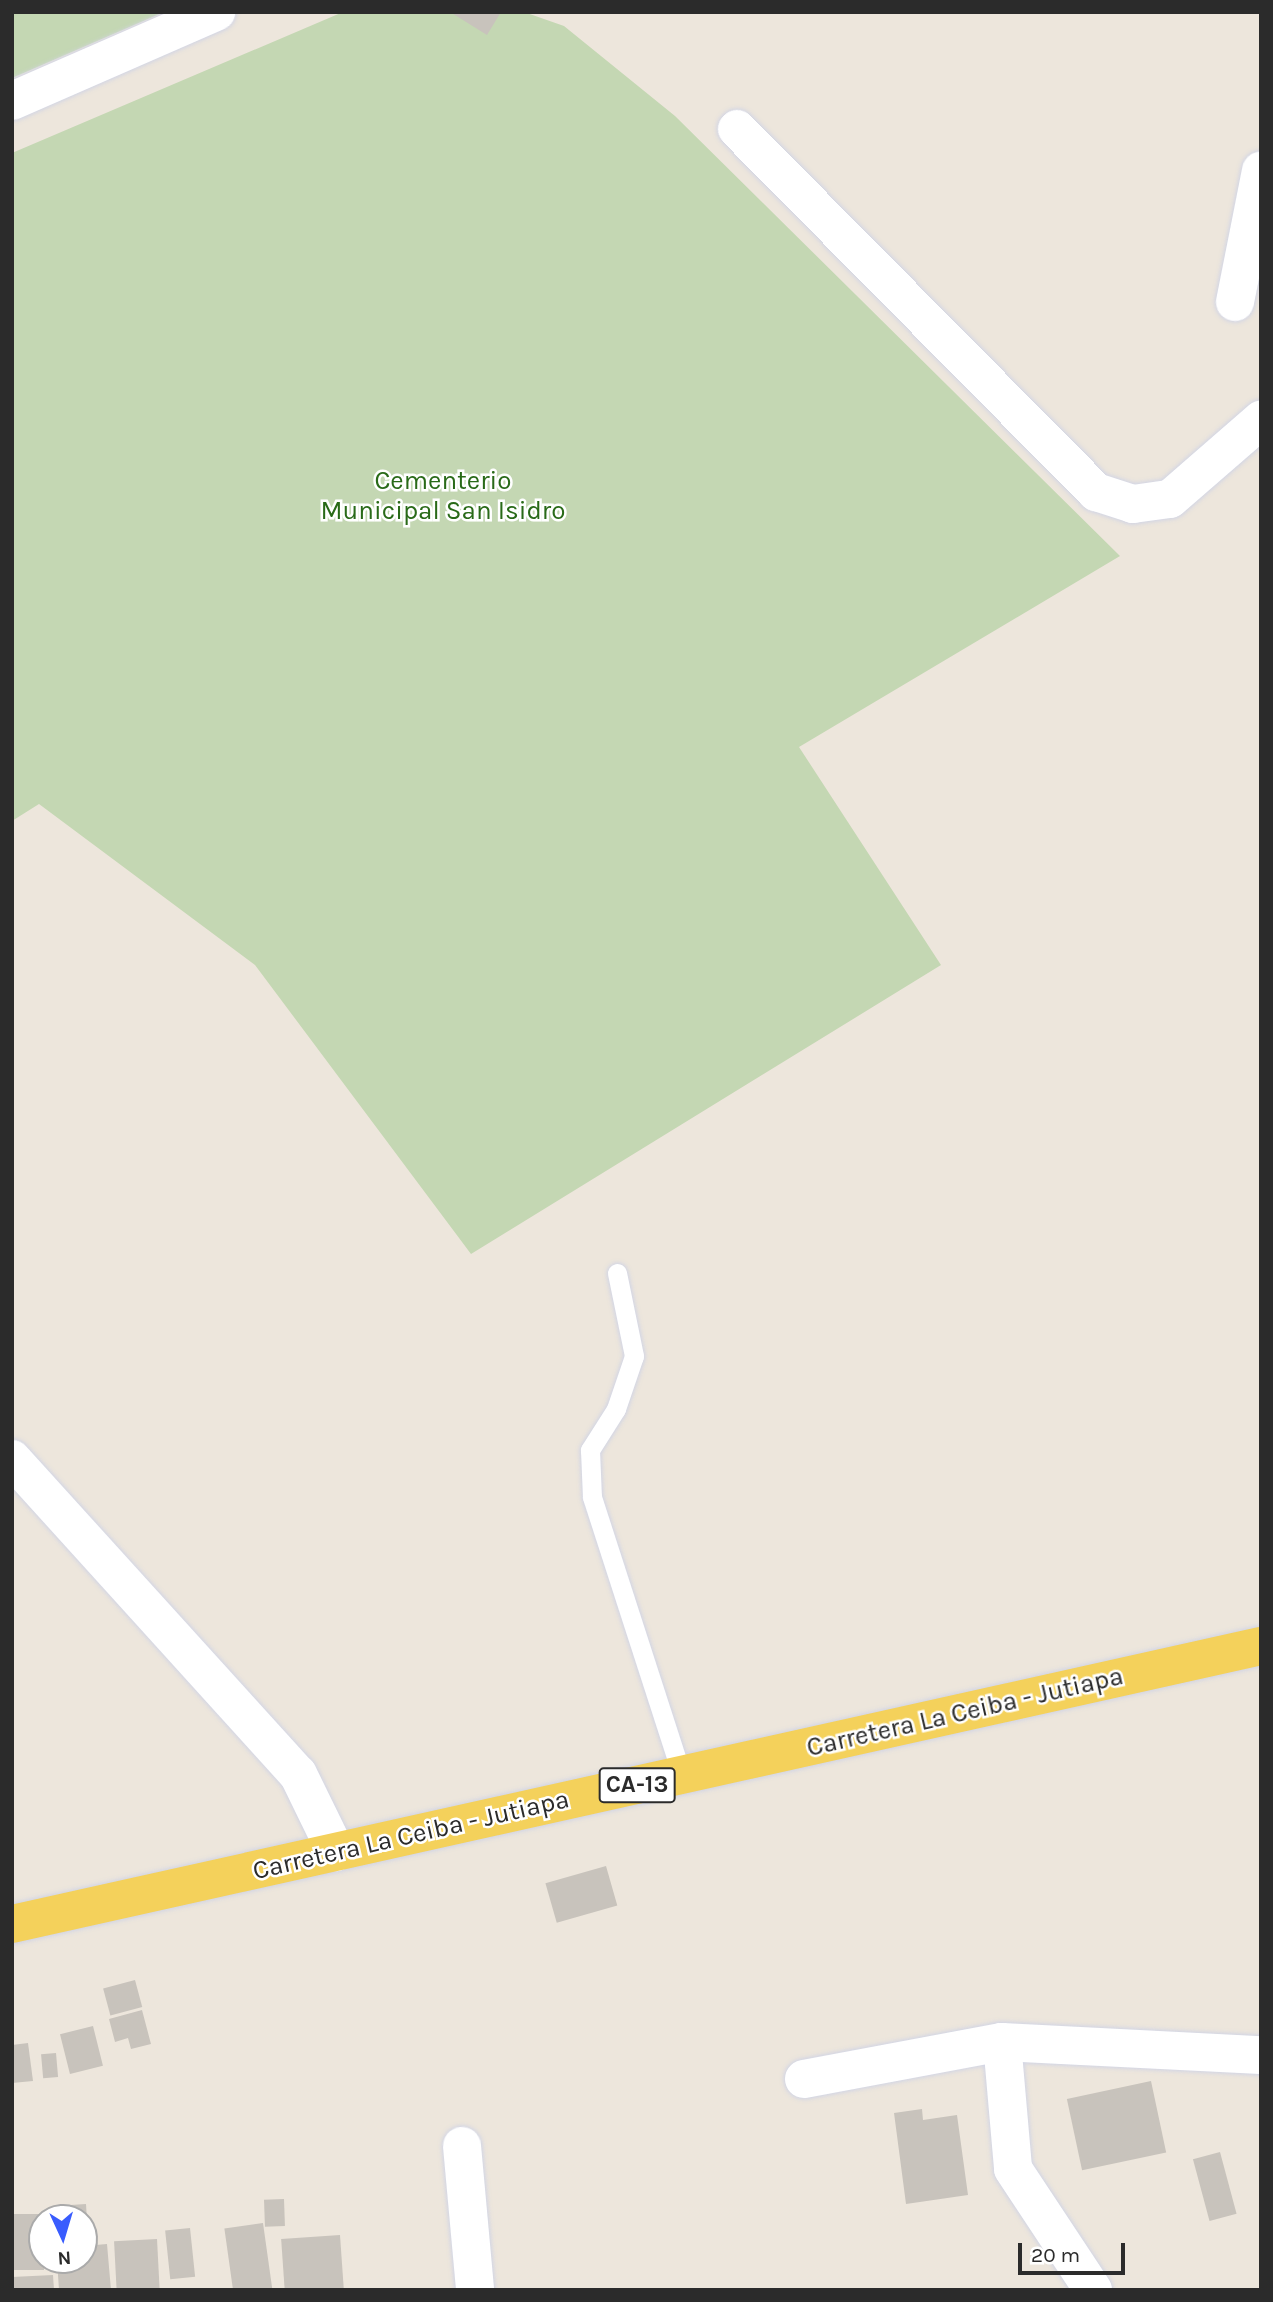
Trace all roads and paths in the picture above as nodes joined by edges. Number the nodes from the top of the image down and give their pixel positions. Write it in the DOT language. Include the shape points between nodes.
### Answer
graph roads {
  1 [pos="216,12"];
  2 [pos="12,101"];
  3 [pos="737,129"];
  4 [pos="1261,171"];
  5 [pos="1235,302"];
  6 [pos="1261,420"];
  7 [pos="617,1273"];
  8 [pos="12,1459"];
  9 [pos="1261,1646"];
  10 [pos="682,1775"];
  11 [pos="335,1852"];
  12 [pos="12,1924"];
  13 [pos="1002,2042"];
  14 [pos="1261,2055"];
  15 [pos="804,2079"];
  16 [pos="462,2146"];
  17 [pos="475,2290"];
  18 [pos="1093,2290"];
  1 -- 2 [label="street"];
  3 -- 6 [label="street" via="1096,492 1133,504 1170,499"];
  4 -- 5 [label="street"];
  7 -- 10 [label="lane" via="634,1356 617,1409 590,1450 592,1497"];
  8 -- 11 [label="street" via="298,1774"];
  9 -- 10 [label="main road, Carretera La Ceiba - Jutiapa / CA-13"];
  10 -- 11 [label="main road, Carretera La Ceiba - Jutiapa / CA-13"];
  11 -- 12 [label="main road, Carretera La Ceiba - Jutiapa / CA-13"];
  13 -- 14 [label="street"];
  13 -- 15 [label="street"];
  13 -- 18 [label="street" via="1013,2169"];
  16 -- 17 [label="street"];
}
